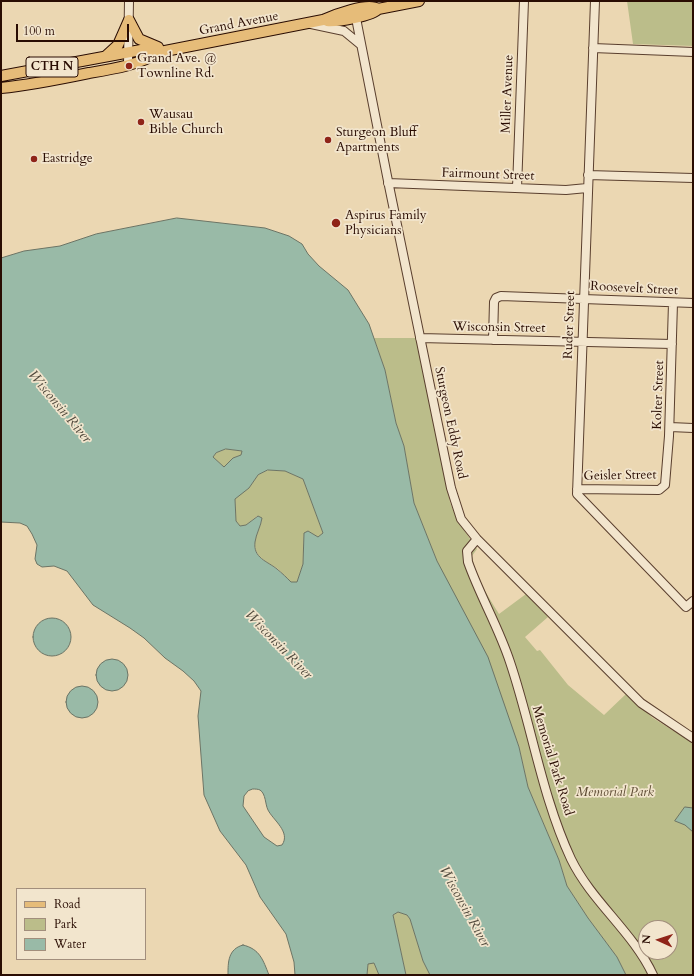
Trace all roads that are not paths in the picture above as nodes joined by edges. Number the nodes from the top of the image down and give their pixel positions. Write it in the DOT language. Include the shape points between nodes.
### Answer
graph roads {
  1 [pos="129,1"];
  2 [pos="419,1"];
  3 [pos="524,1"];
  4 [pos="595,1"];
  5 [pos="355,13"];
  6 [pos="129,20"];
  7 [pos="302,24"];
  8 [pos="362,45"];
  9 [pos="593,48"];
  10 [pos="164,51"];
  11 [pos="128,52"];
  12 [pos="693,52"];
  13 [pos="104,57"];
  14 [pos="128,64"];
  15 [pos="1,76"];
  16 [pos="1,88"];
  17 [pos="588,175"];
  18 [pos="693,178"];
  19 [pos="388,183"];
  20 [pos="517,188"];
  21 [pos="587,188"];
  22 [pos="583,298"];
  23 [pos="673,302"];
  24 [pos="693,303"];
  25 [pos="420,338"];
  26 [pos="493,340"];
  27 [pos="582,342"];
  28 [pos="672,344"];
  29 [pos="670,427"];
  30 [pos="693,428"];
  31 [pos="663,488"];
  32 [pos="577,489"];
  33 [pos="477,539"];
  34 [pos="693,601"];
  35 [pos="693,738"];
  36 [pos="653,975"];
  1 -- 6 [label="street"];
  2 -- 5 [label="main road, Grand Avenue" via="378,9 374,13"];
  3 -- 20 [label="street, Miller Avenue"];
  4 -- 9 [label="street, Ruder Street"];
  5 -- 7 [label="main road, Grand Avenue" via="332,21"];
  5 -- 8 [label="street, Sturgeon Eddy Road"];
  6 -- 10 [label="main road" via="139,40"];
  6 -- 11 [label="street"];
  6 -- 13 [label="main road" via="118,45"];
  7 -- 8 [label="street" via="342,30"];
  7 -- 10 [label="main road, Grand Avenue"];
  8 -- 19 [label="street, Sturgeon Eddy Road"];
  9 -- 12 [label="street"];
  9 -- 17 [label="street, Ruder Street"];
  10 -- 11 [label="main road, Grand Avenue / CTH N"];
  10 -- 14 [label="main road, Grand Avenue"];
  11 -- 13 [label="main road, Grand Avenue / CTH N"];
  11 -- 14 [label="street"];
  13 -- 15 [label="main road, Grand Avenue / CTH N"];
  14 -- 16 [label="main road, Grand Avenue / CTH N" via="56,80"];
  17 -- 18 [label="street"];
  17 -- 21 [label="street, Ruder Street"];
  19 -- 20 [label="street, Fairmount Street"];
  19 -- 25 [label="street, Sturgeon Eddy Road"];
  20 -- 21 [label="street, Fairmount Street"];
  21 -- 22 [label="street, Ruder Street"];
  22 -- 23 [label="street, Roosevelt Street"];
  22 -- 26 [label="street, Roosevelt Street" via="498,297 494,302"];
  22 -- 27 [label="street, Ruder Street"];
  23 -- 24 [label="street, Roosevelt Street"];
  23 -- 28 [label="street, Kolter Street"];
  25 -- 26 [label="street, Wisconsin Street"];
  25 -- 33 [label="street, Sturgeon Eddy Road" via="455,501 462,521"];
  26 -- 27 [label="street, Wisconsin Street"];
  27 -- 28 [label="street, Wisconsin Street"];
  27 -- 32 [label="street, Ruder Street"];
  28 -- 29 [label="street, Kolter Street"];
  29 -- 30 [label="street"];
  29 -- 31 [label="street, Kolter Street" via="666,481"];
  31 -- 32 [label="street, Geisler Street"];
  32 -- 34 [label="street" via="577,494 589,507 686,607"];
  33 -- 35 [label="street, Sturgeon Eddy Road" via="641,703"];
  33 -- 36 [label="street, Memorial Park Road" via="467,551 468,562 510,661 536,756 566,846 585,883 630,939"];
}
